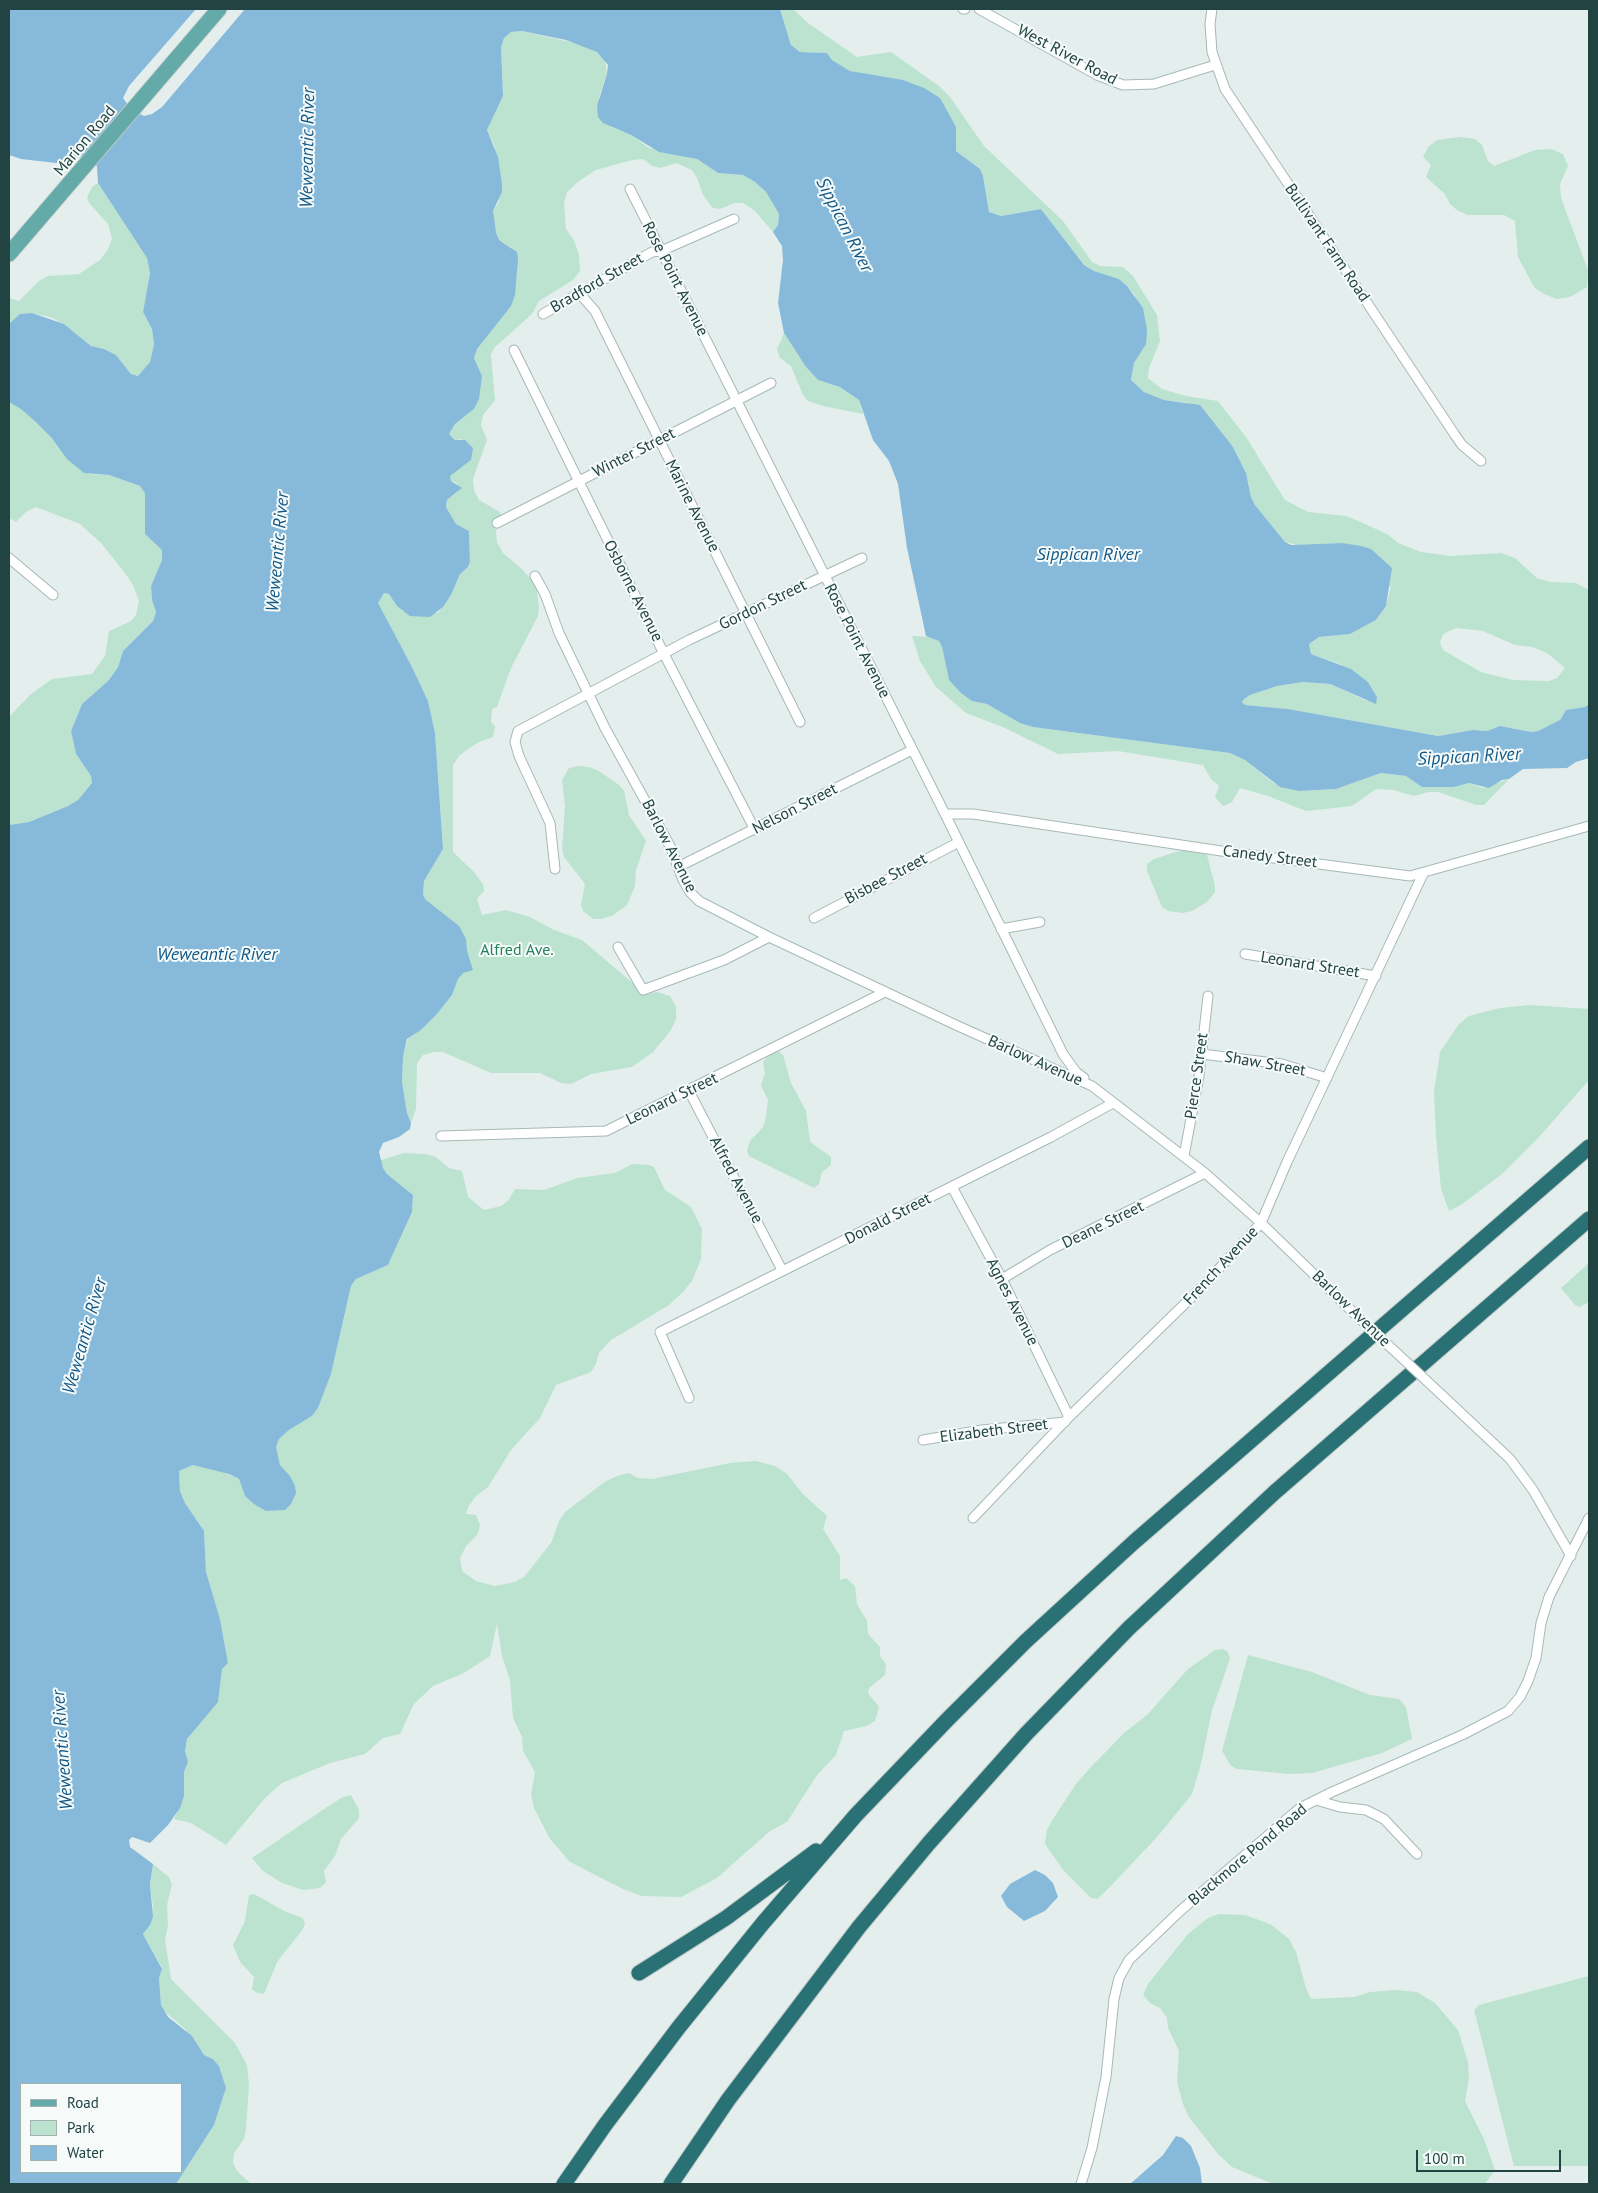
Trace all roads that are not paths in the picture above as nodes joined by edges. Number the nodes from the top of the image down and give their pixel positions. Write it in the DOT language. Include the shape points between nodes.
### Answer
graph roads {
  1 [pos="219,9"];
  2 [pos="979,9"];
  3 [pos="1212,9"];
  4 [pos="1215,65"];
  5 [pos="630,189"];
  6 [pos="734,219"];
  7 [pos="661,250"];
  8 [pos="9,254"];
  9 [pos="580,294"];
  10 [pos="544,314"];
  11 [pos="514,350"];
  12 [pos="772,384"];
  13 [pos="737,399"];
  14 [pos="659,441"];
  15 [pos="1481,461"];
  16 [pos="578,482"];
  17 [pos="497,523"];
  18 [pos="9,558"];
  19 [pos="862,558"];
  20 [pos="535,576"];
  21 [pos="824,576"];
  22 [pos="53,595"];
  23 [pos="745,613"];
  24 [pos="664,654"];
  25 [pos="590,695"];
  26 [pos="800,722"];
  27 [pos="912,750"];
  28 [pos="946,814"];
  29 [pos="1589,826"];
  30 [pos="755,830"];
  31 [pos="958,842"];
  32 [pos="678,868"];
  33 [pos="555,869"];
  34 [pos="1423,874"];
  35 [pos="814,918"];
  36 [pos="1040,922"];
  37 [pos="1001,929"];
  38 [pos="769,937"];
  39 [pos="618,947"];
  40 [pos="1245,954"];
  41 [pos="1376,976"];
  42 [pos="886,992"];
  43 [pos="1208,996"];
  44 [pos="1202,1054"];
  45 [pos="1327,1078"];
  46 [pos="1092,1086"];
  47 [pos="689,1091"];
  48 [pos="1113,1103"];
  49 [pos="441,1136"];
  50 [pos="1589,1147"];
  51 [pos="1184,1156"];
  52 [pos="1205,1174"];
  53 [pos="952,1187"];
  54 [pos="1589,1220"];
  55 [pos="1261,1223"];
  56 [pos="782,1270"];
  57 [pos="1002,1279"];
  58 [pos="689,1398"];
  59 [pos="1067,1420"];
  60 [pos="923,1440"];
  61 [pos="973,1518"];
  62 [pos="1589,1518"];
  63 [pos="1571,1556"];
  64 [pos="1316,1800"];
  65 [pos="841,1832"];
  66 [pos="1417,1854"];
  67 [pos="639,1973"];
  68 [pos="564,2184"];
  69 [pos="671,2184"];
  70 [pos="1080,2184"];
  1 -- 8 [label="main road, Marion Road"];
  2 -- 4 [label="street, West River Road" via="1097,75 1123,85 1154,84"];
  3 -- 4 [label="street, Bullivant Farm Road" via="1210,38"];
  4 -- 15 [label="street, Bullivant Farm Road" via="1232,100 1454,435"];
  5 -- 7 [label="street, Rose Point Avenue"];
  6 -- 7 [label="street, Bradford Street"];
  7 -- 9 [label="street, Bradford Street" via="652,252"];
  7 -- 13 [label="street, Rose Point Avenue"];
  9 -- 10 [label="street, Bradford Street"];
  9 -- 14 [label="street, Marine Avenue" via="595,311"];
  11 -- 16 [label="street, Osborne Avenue"];
  12 -- 13 [label="street, Winter Street"];
  13 -- 14 [label="street, Winter Street"];
  13 -- 21 [label="street, Rose Point Avenue"];
  14 -- 16 [label="street, Winter Street"];
  14 -- 23 [label="street, Marine Avenue"];
  16 -- 17 [label="street, Winter Street"];
  16 -- 24 [label="street, Osborne Avenue"];
  18 -- 22 [label="street"];
  19 -- 21 [label="street, Gordon Street"];
  20 -- 25 [label="street, Barlow Avenue"];
  21 -- 23 [label="street, Gordon Street"];
  21 -- 27 [label="street, Rose Point Avenue"];
  23 -- 24 [label="street, Gordon Street"];
  23 -- 26 [label="street, Marine Avenue"];
  24 -- 25 [label="street, Gordon Street"];
  24 -- 30 [label="street, Osborne Avenue"];
  25 -- 32 [label="street, Barlow Avenue" via="670,846"];
  25 -- 33 [label="street, Gordon Street" via="518,731 515,742 550,823"];
  27 -- 28 [label="street, Rose Point Avenue"];
  27 -- 30 [label="street, Nelson Street"];
  28 -- 31 [label="street, Rose Point Avenue"];
  28 -- 34 [label="street, Canedy Street" via="973,814 1397,875"];
  29 -- 34 [label="street, Canedy Street"];
  30 -- 32 [label="street, Nelson Street"];
  31 -- 35 [label="street, Bisbee Street"];
  31 -- 37 [label="street, Rose Point Avenue"];
  32 -- 38 [label="street, Barlow Avenue" via="690,892 699,901"];
  34 -- 41 [label="street, French Avenue"];
  36 -- 37 [label="street"];
  37 -- 46 [label="street, Rose Point Avenue" via="1063,1054"];
  38 -- 39 [label="street" via="724,960 643,990"];
  38 -- 42 [label="street, Barlow Avenue"];
  40 -- 41 [label="street, Leonard Street"];
  41 -- 45 [label="street, French Avenue"];
  42 -- 46 [label="street, Barlow Avenue"];
  42 -- 47 [label="street, Leonard Street"];
  43 -- 44 [label="street, Pierce Street"];
  44 -- 45 [label="street, Shaw Street" via="1282,1064"];
  44 -- 51 [label="street, Pierce Street"];
  45 -- 55 [label="street, French Avenue"];
  46 -- 48 [label="street, Barlow Avenue"];
  47 -- 49 [label="street, Leonard Street" via="600,1132"];
  47 -- 56 [label="street, Alfred Avenue"];
  48 -- 51 [label="street, Barlow Avenue"];
  48 -- 53 [label="street, Donald Street"];
  50 -- 65 [label="highway" via="1134,1542 993,1674"];
  51 -- 52 [label="street, Barlow Avenue"];
  52 -- 55 [label="street, Barlow Avenue"];
  52 -- 57 [label="street, Deane Street" via="1050,1250"];
  53 -- 56 [label="street, Donald Street"];
  53 -- 57 [label="street, Agnes Avenue"];
  54 -- 69 [label="highway" via="1275,1492 1129,1628 1026,1734 860,1927 728,2100"];
  55 -- 59 [label="street, French Avenue" via="1191,1298"];
  55 -- 63 [label="street, Barlow Avenue, bridge" via="1510,1459 1533,1490"];
  56 -- 58 [label="street, Donald Street" via="660,1332"];
  57 -- 59 [label="street, Agnes Avenue"];
  59 -- 60 [label="street, Elizabeth Street"];
  59 -- 61 [label="street, French Avenue"];
  62 -- 63 [label="street, Blackmore Pond Road"];
  63 -- 64 [label="street, Blackmore Pond Road" via="1541,1623 1536,1658 1528,1681 1508,1711"];
  64 -- 66 [label="street" via="1366,1810 1384,1819"];
  64 -- 70 [label="street, Blackmore Pond Road" via="1300,1808 1180,1911 1145,1942 1123,1969 1114,1999 1101,2108"];
  65 -- 67 [label="highway" via="726,1918"];
  65 -- 68 [label="highway" via="678,2027"];
}
